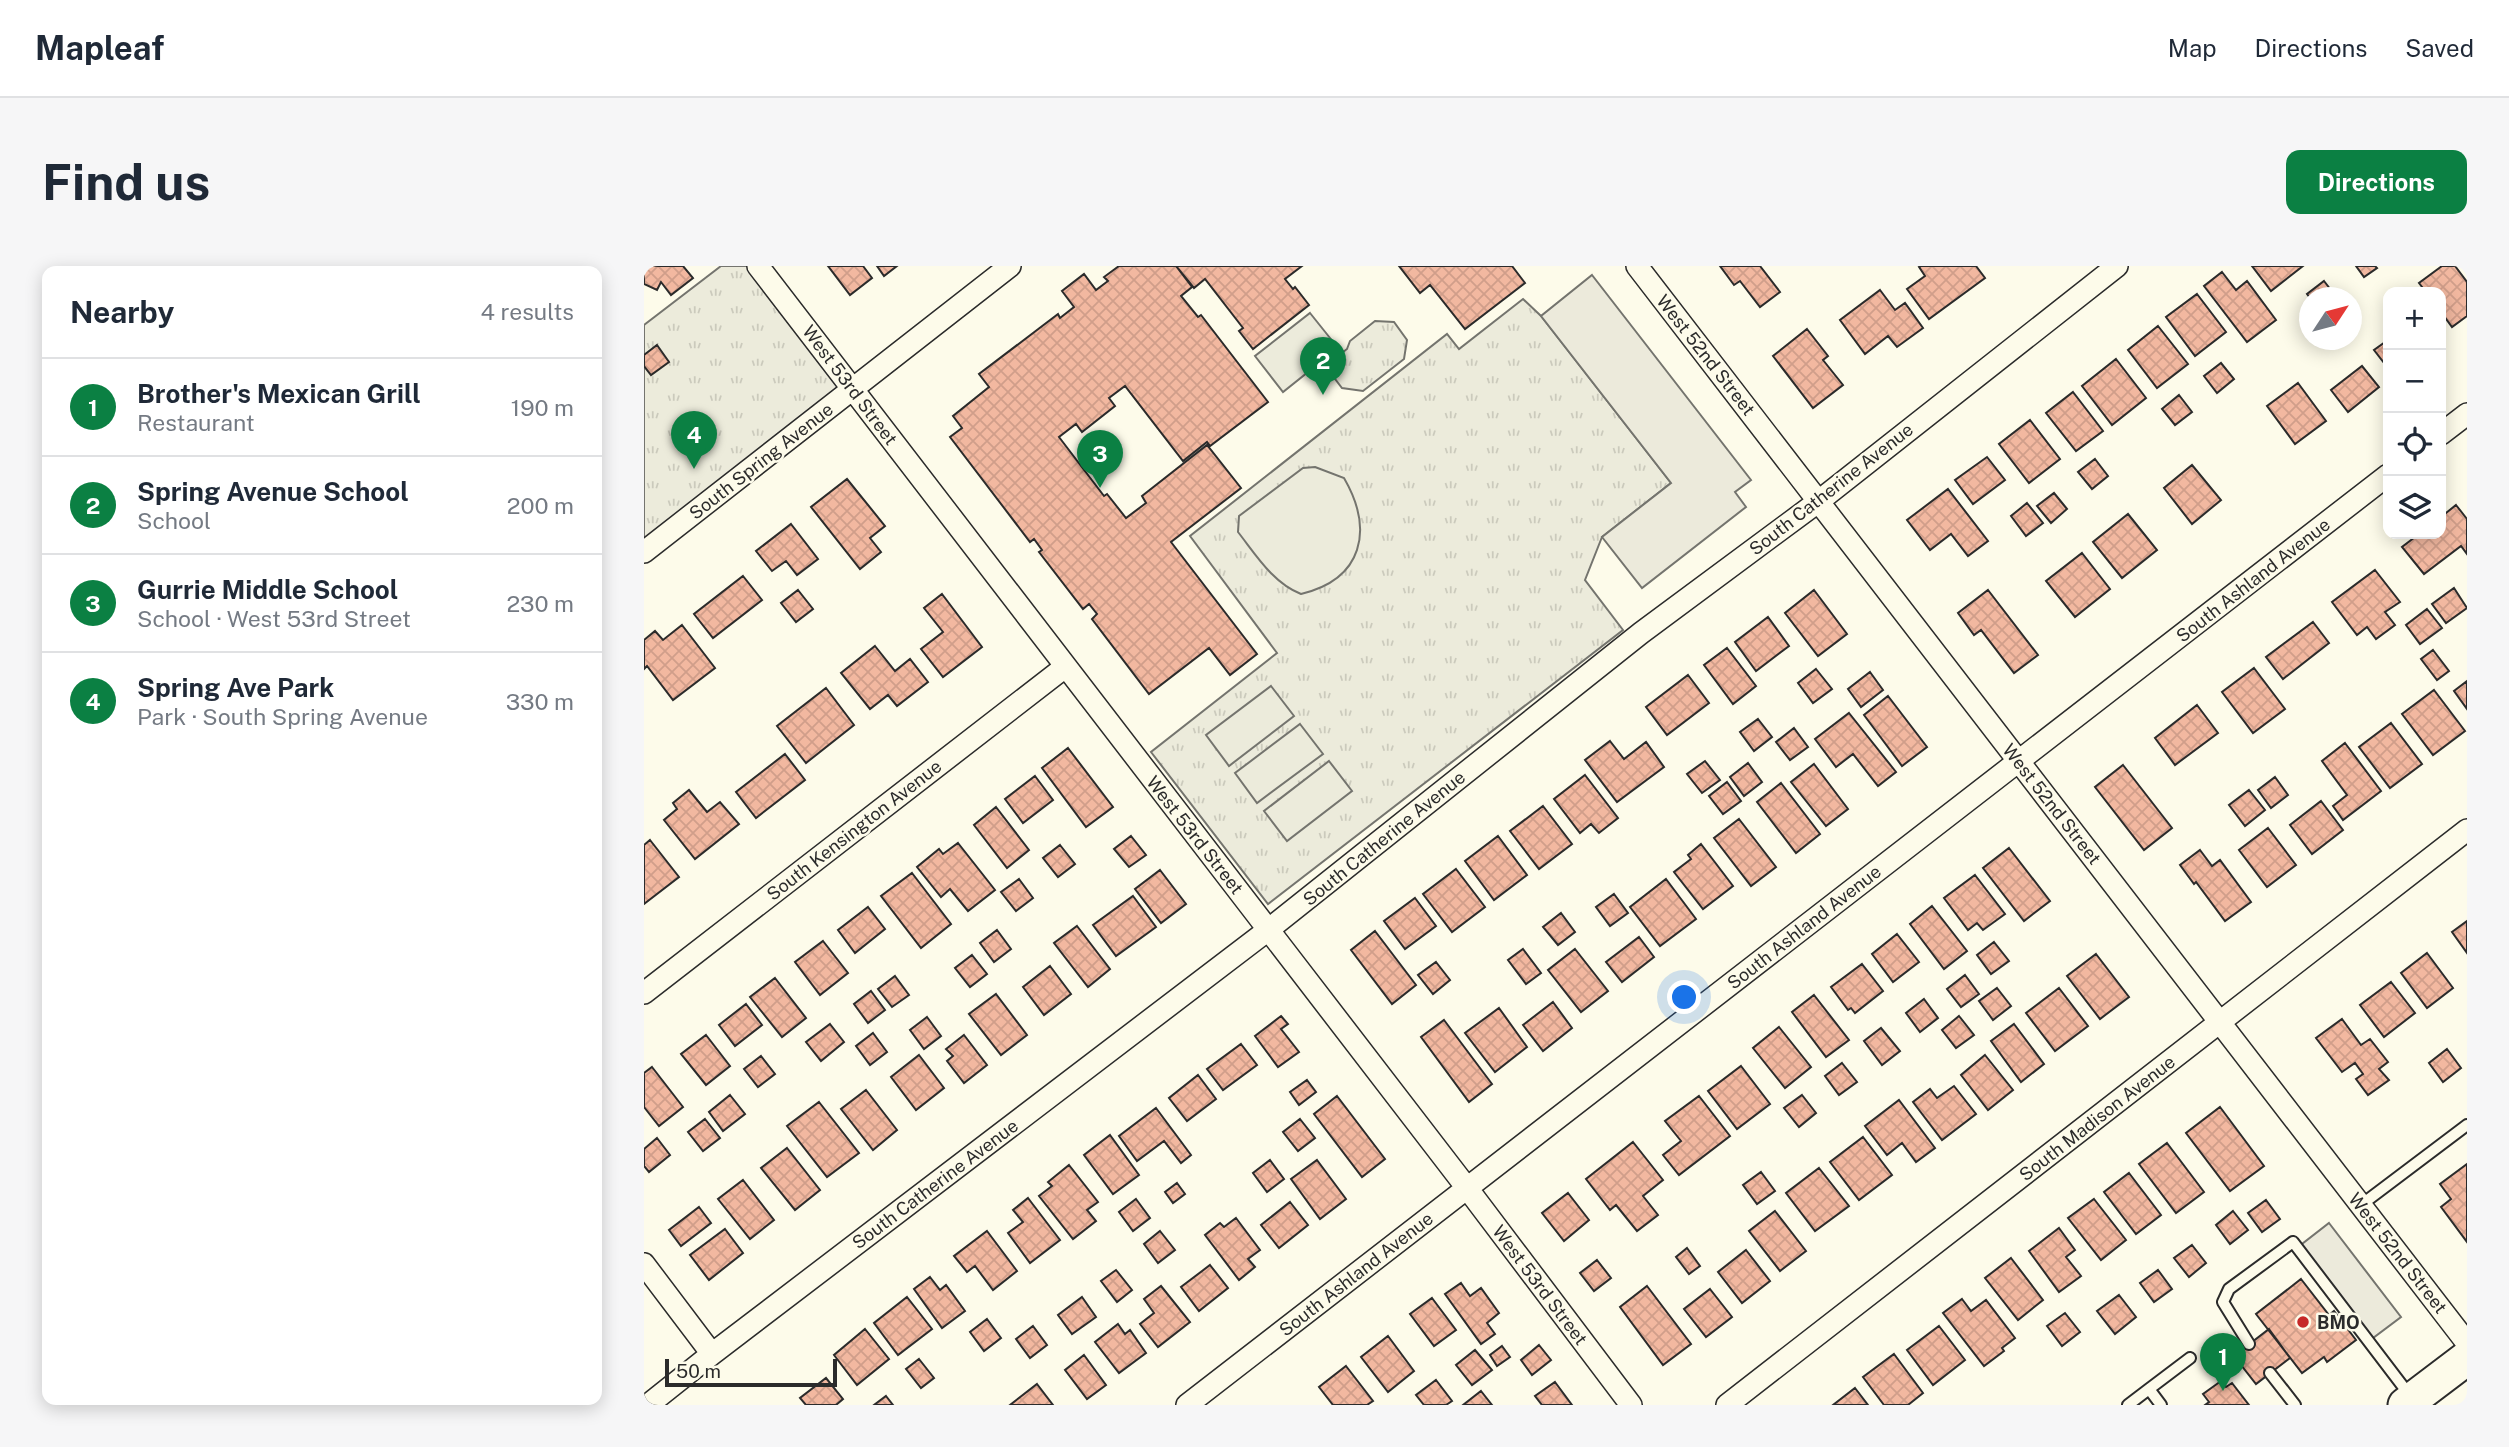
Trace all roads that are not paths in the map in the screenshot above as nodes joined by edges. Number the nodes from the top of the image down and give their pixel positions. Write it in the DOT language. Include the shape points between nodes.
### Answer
graph roads {
  1 [pos="758,266"];
  2 [pos="1010,266"];
  3 [pos="1637,266"];
  4 [pos="2117,266"];
  5 [pos="853,390"];
  6 [pos="2467,414"];
  7 [pos="2446,430"];
  8 [pos="2387,476"];
  9 [pos="1819,501"];
  10 [pos="644,552"];
  11 [pos="1065,667"];
  12 [pos="2019,761"];
  13 [pos="2467,830"];
  14 [pos="1268,930"];
  15 [pos="644,993"];
  16 [pos="2220,1023"];
  17 [pos="2467,1125"];
  18 [pos="1466,1188"];
  19 [pos="2361,1205"];
  20 [pos="644,1264"];
  21 [pos="2467,1343"];
  22 [pos="2249,1345"];
  23 [pos="712,1353"];
  24 [pos="2190,1358"];
  25 [pos="2467,1358"];
  26 [pos="2270,1373"];
  27 [pos="2149,1389"];
  28 [pos="2409,1402"];
  29 [pos="648,1405"];
  30 [pos="1187,1405"];
  31 [pos="1631,1405"];
  32 [pos="1727,1405"];
  33 [pos="2128,1405"];
  34 [pos="2161,1405"];
  35 [pos="2295,1405"];
  1 -- 5 [label="street, West 53rd Street"];
  2 -- 5 [label="street, South Spring Avenue"];
  3 -- 9 [label="street, West 52nd Street"];
  4 -- 9 [label="street, South Catherine Avenue"];
  5 -- 10 [label="street, South Spring Avenue"];
  5 -- 11 [label="street, West 53rd Street"];
  6 -- 7 [label="street"];
  8 -- 12 [label="street, South Ashland Avenue"];
  9 -- 12 [label="street, West 52nd Street"];
  9 -- 14 [label="street, South Catherine Avenue" via="1640,633"];
  11 -- 14 [label="street, West 53rd Street"];
  11 -- 15 [label="street, South Kensington Avenue"];
  12 -- 16 [label="street, West 52nd Street"];
  12 -- 18 [label="street, South Ashland Avenue"];
  13 -- 16 [label="street, South Madison Avenue"];
  14 -- 18 [label="street, West 53rd Street"];
  14 -- 23 [label="street, South Catherine Avenue"];
  16 -- 19 [label="street, West 52nd Street"];
  16 -- 32 [label="street, South Madison Avenue"];
  17 -- 19 [label="lane"];
  18 -- 30 [label="street, South Ashland Avenue"];
  18 -- 31 [label="street, West 53rd Street"];
  19 -- 21 [label="street, West 52nd Street"];
  20 -- 23 [label="street"];
  22 -- 28 [label="lane" via="2223,1302 2229,1289 2293,1242"];
  23 -- 29 [label="street, South Catherine Avenue"];
  24 -- 27 [label="lane"];
  25 -- 28 [label="main road"];
  26 -- 35 [label="lane"];
  27 -- 33 [label="lane"];
  27 -- 34 [label="lane"];
}
